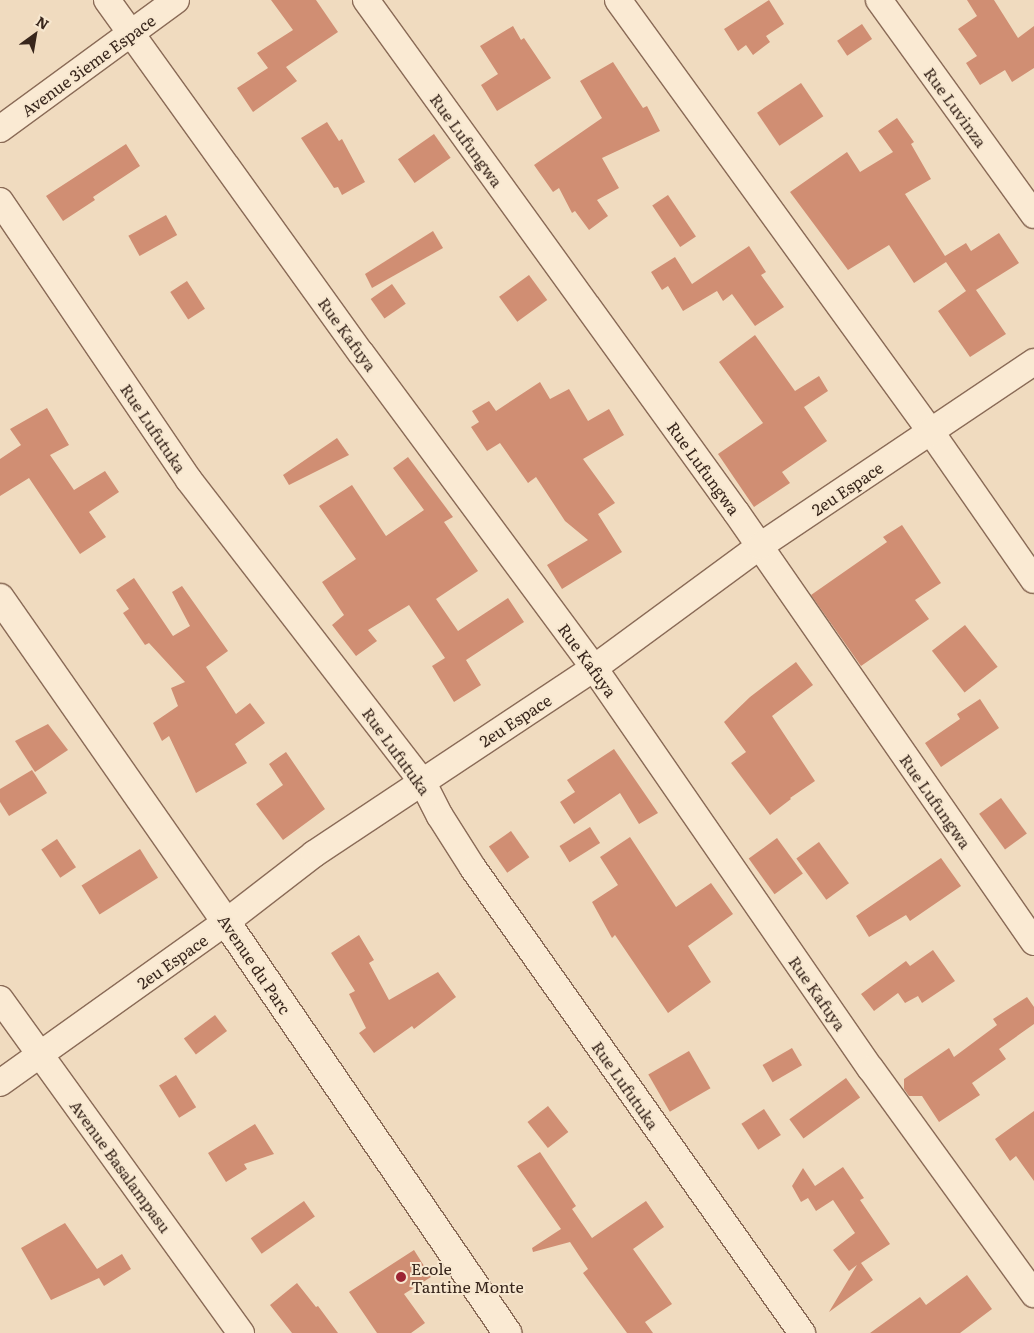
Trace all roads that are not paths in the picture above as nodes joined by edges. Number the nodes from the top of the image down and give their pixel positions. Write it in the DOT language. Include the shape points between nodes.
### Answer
graph roads {
  1 [pos="107,0"];
  2 [pos="176,0"];
  3 [pos="366,0"];
  4 [pos="618,0"];
  5 [pos="879,0"];
  6 [pos="132,34"];
  7 [pos="0,129"];
  8 [pos="0,201"];
  9 [pos="1034,215"];
  10 [pos="1034,362"];
  11 [pos="931,432"];
  12 [pos="760,546"];
  13 [pos="1034,580"];
  14 [pos="0,598"];
  15 [pos="594,668"];
  16 [pos="422,781"];
  17 [pos="226,922"];
  18 [pos="1034,942"];
  19 [pos="0,999"];
  20 [pos="40,1054"];
  21 [pos="0,1083"];
  22 [pos="1034,1294"];
  23 [pos="241,1333"];
  24 [pos="506,1333"];
  25 [pos="802,1333"];
  1 -- 6 [label="street, Rue Kafuya"];
  2 -- 6 [label="street, Avenue 3ieme Espace"];
  3 -- 12 [label="street, Rue Lufungwa"];
  4 -- 11 [label="street"];
  5 -- 9 [label="street, Rue Luvinza"];
  6 -- 7 [label="street, Avenue 3ieme Espace"];
  6 -- 15 [label="street, Rue Kafuya" via="361,353"];
  8 -- 16 [label="street, Rue Lufutuka" via="189,480"];
  10 -- 11 [label="street, 2eu Espace"];
  11 -- 12 [label="street, 2eu Espace"];
  11 -- 13 [label="street"];
  12 -- 15 [label="street, 2eu Espace"];
  12 -- 18 [label="street, Rue Lufungwa"];
  14 -- 17 [label="street, Avenue du Parc"];
  15 -- 16 [label="street, 2eu Espace"];
  15 -- 22 [label="street, Rue Kafuya" via="870,1069"];
  16 -- 17 [label="street, 2eu Espace" via="314,854"];
  16 -- 25 [label="street, Rue Lufutuka" via="473,868"];
  17 -- 20 [label="street, 2eu Espace"];
  17 -- 24 [label="street, Avenue du Parc"];
  19 -- 20 [label="street, Avenue Basalampasu"];
  20 -- 21 [label="street, 2eu Espace"];
  20 -- 23 [label="street, Avenue Basalampasu"];
}
